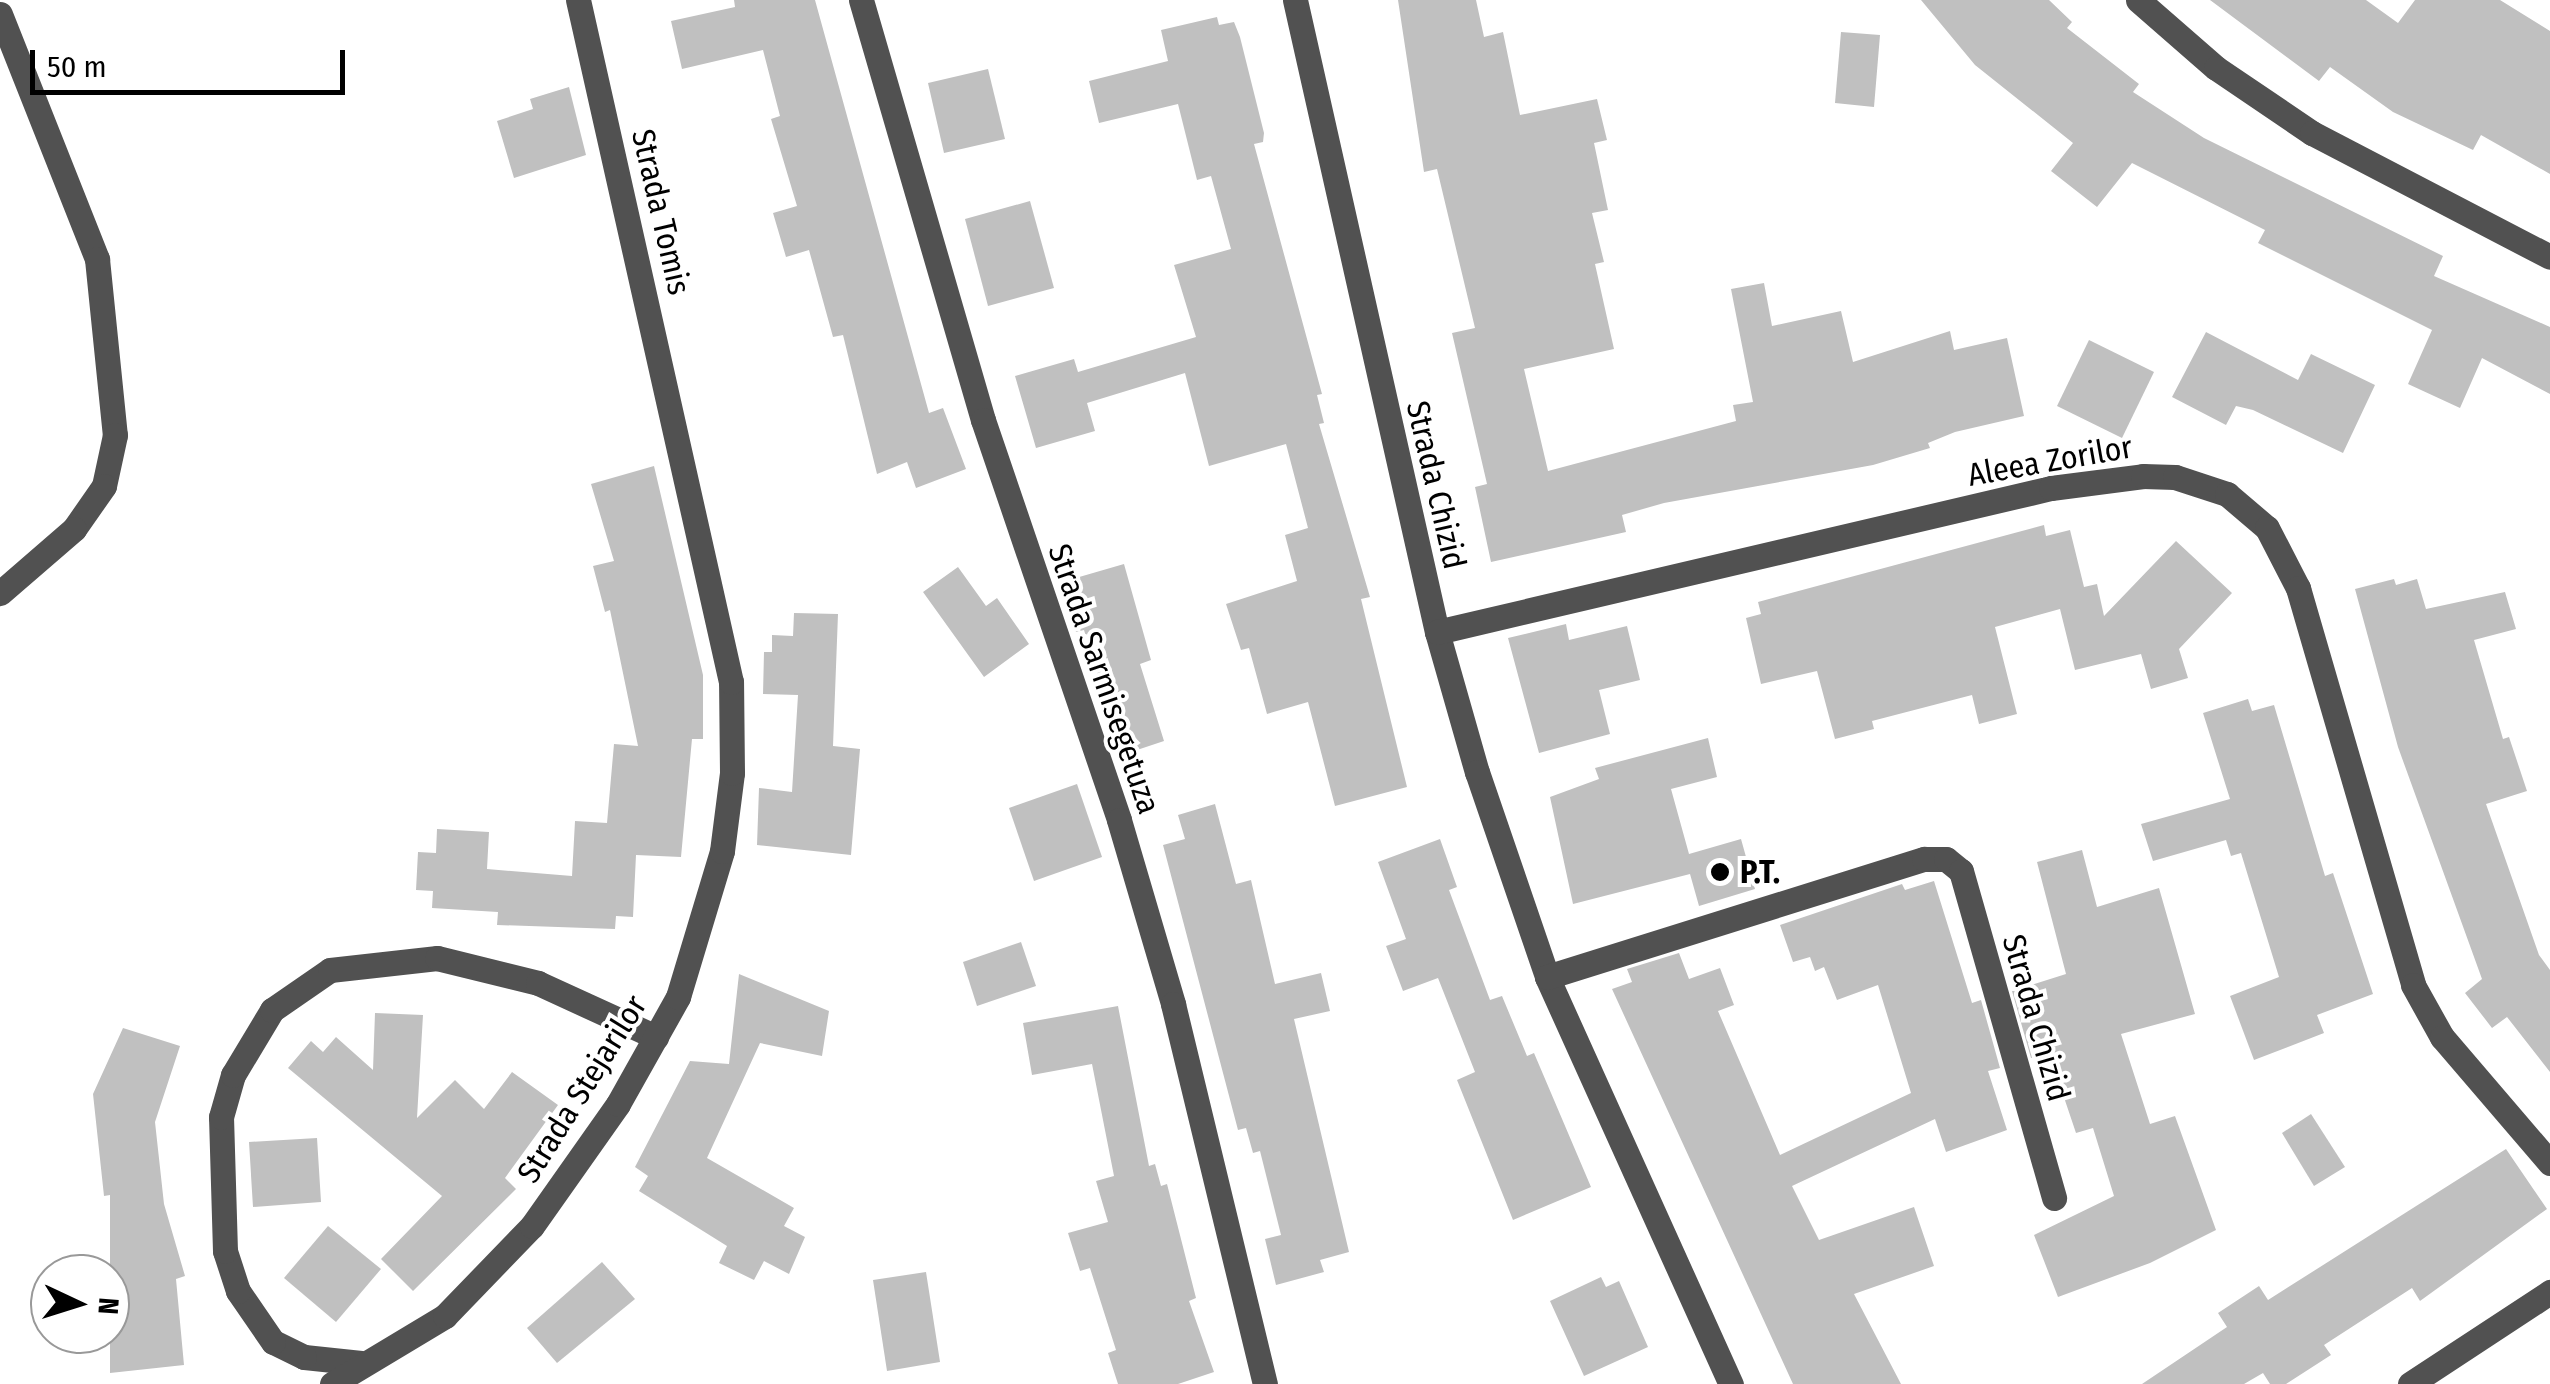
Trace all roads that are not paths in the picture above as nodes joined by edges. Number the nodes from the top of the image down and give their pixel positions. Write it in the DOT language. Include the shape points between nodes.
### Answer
graph roads {
  1 [pos="578,0"];
  2 [pos="861,0"];
  3 [pos="1295,0"];
  4 [pos="2138,0"];
  5 [pos="0,14"];
  6 [pos="2550,258"];
  7 [pos="678,439"];
  8 [pos="0,593"];
  9 [pos="1436,632"];
  10 [pos="1546,976"];
  11 [pos="656,1037"];
  12 [pos="2550,1163"];
  13 [pos="2054,1198"];
  14 [pos="2550,1292"];
  15 [pos="362,1364"];
  16 [pos="332,1384"];
  17 [pos="1265,1384"];
  18 [pos="1731,1384"];
  19 [pos="2410,1384"];
  1 -- 7 [label="street, Strada Tomis"];
  2 -- 17 [label="street, Strada Sarmisegetuza" via="982,420 1120,820"];
  3 -- 9 [label="street, Strada Chizid"];
  4 -- 6 [label="street" via="2216,68 2312,133"];
  5 -- 8 [label="street" via="97,259 115,435 104,486 74,529"];
  7 -- 11 [label="street, Strada Stejarilor" via="731,682 732,773 722,850 696,950"];
  9 -- 10 [label="street, Strada Chizid"];
  9 -- 12 [label="street, Aleea Zorilor" via="2070,485 2175,477 2227,494 2267,528 2298,588 2413,985 2442,1037"];
  10 -- 13 [label="street, Strada Chizid" via="1924,860 1946,859 1961,871"];
  10 -- 18 [label="street, Strada Chizid"];
  11 -- 15 [label="street, Strada Stejarilor" via="578,1164 490,1274 446,1316"];
  11 -- 15 [label="street" via="538,983 438,958 330,970 272,1010 233,1075 221,1117 226,1251 238,1292 273,1342 304,1358"];
  14 -- 19 [label="street"];
  15 -- 16 [label="street, Strada Stejarilor"];
}
